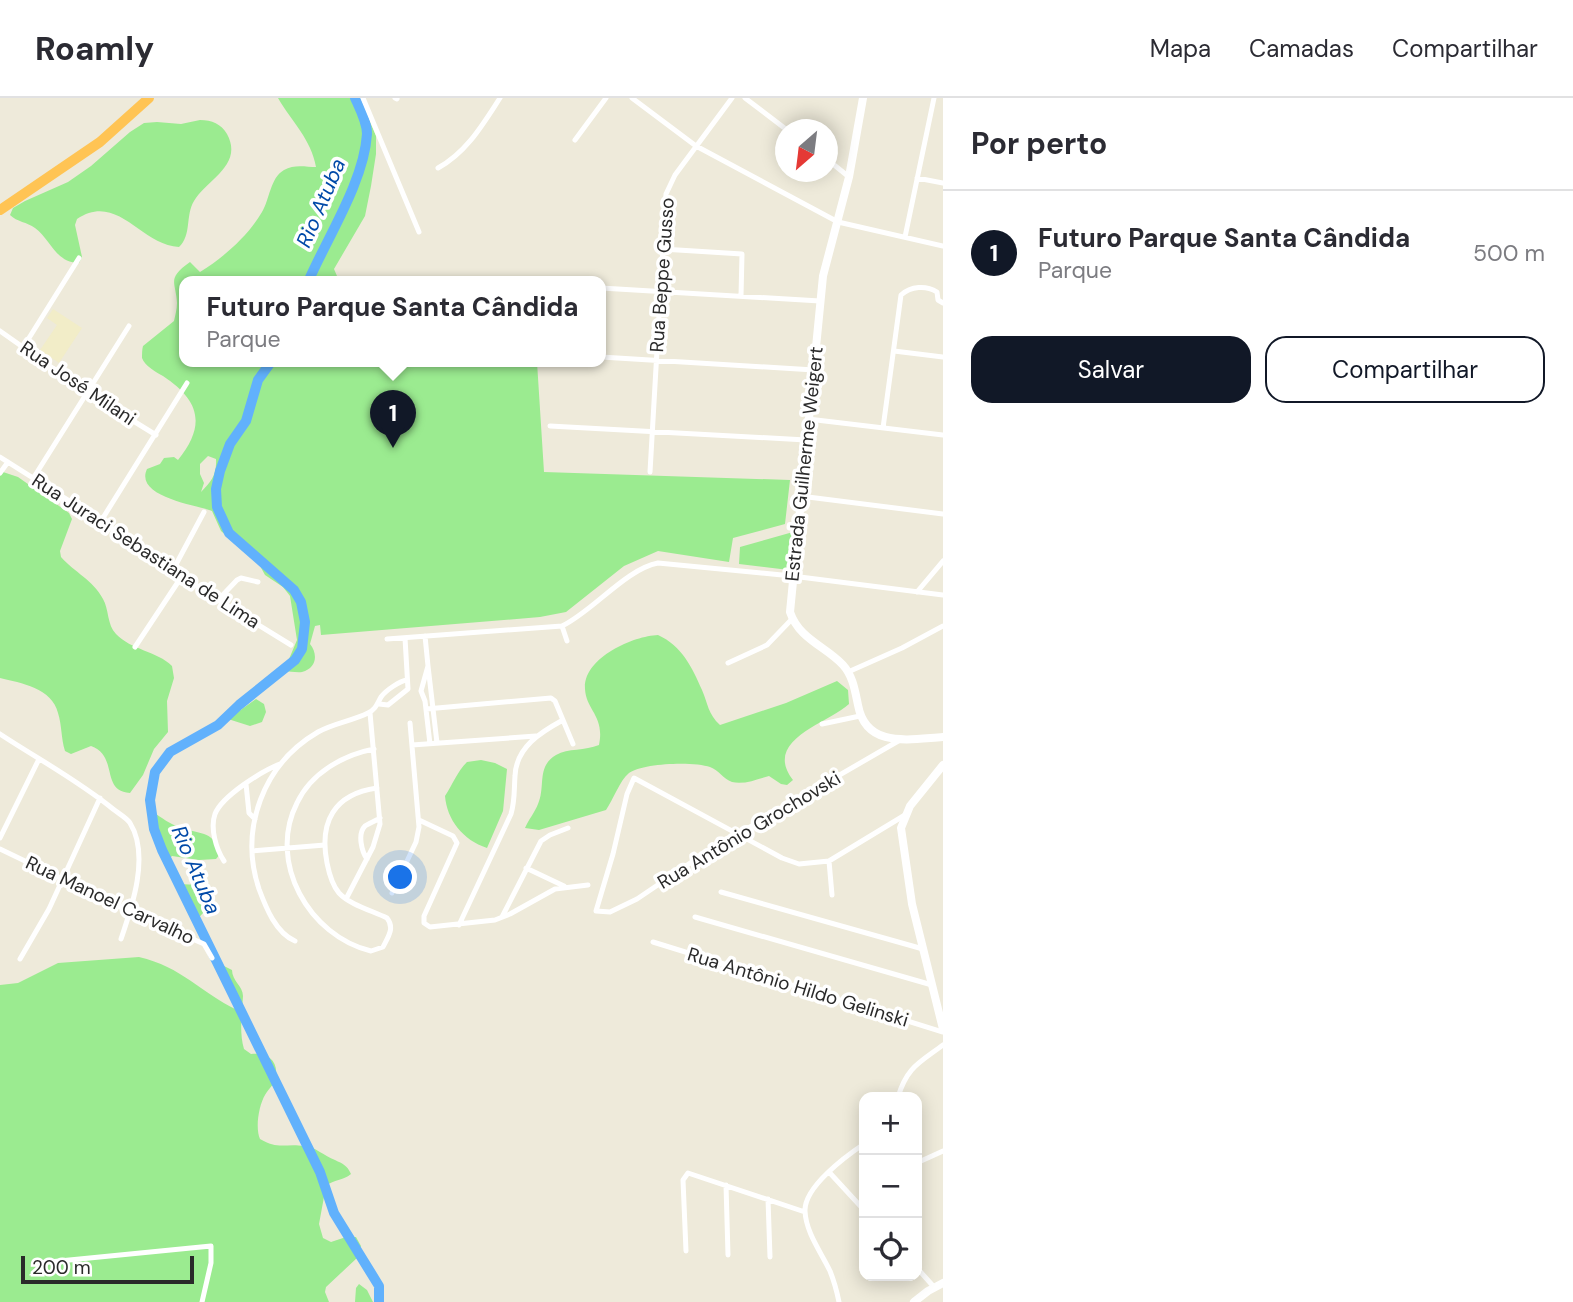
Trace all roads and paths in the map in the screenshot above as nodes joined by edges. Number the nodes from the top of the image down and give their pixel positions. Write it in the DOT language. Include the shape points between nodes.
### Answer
graph roads {
  1 [pos="149,98"];
  2 [pos="363,98"];
  3 [pos="500,98"];
  4 [pos="606,98"];
  5 [pos="632,98"];
  6 [pos="732,98"];
  7 [pos="745,98"];
  8 [pos="923,98"];
  9 [pos="861,99"];
  10 [pos="933,99"];
  11 [pos="775,121"];
  12 [pos="575,140"];
  13 [pos="696,146"];
  14 [pos="438,168"];
  15 [pos="838,168"];
  16 [pos="849,177"];
  17 [pos="917,178"];
  18 [pos="943,183"];
  19 [pos="0,210"];
  20 [pos="838,222"];
  21 [pos="419,232"];
  22 [pos="905,237"];
  23 [pos="943,246"];
  24 [pos="662,249"];
  25 [pos="79,258"];
  26 [pos="606,288"];
  27 [pos="659,291"];
  28 [pos="741,296"];
  29 [pos="820,301"];
  30 [pos="943,303"];
  31 [pos="129,326"];
  32 [pos="0,331"];
  33 [pos="24,346"];
  34 [pos="894,351"];
  35 [pos="606,357"];
  36 [pos="943,357"];
  37 [pos="656,361"];
  38 [pos="814,370"];
  39 [pos="187,383"];
  40 [pos="88,393"];
  41 [pos="808,419"];
  42 [pos="550,426"];
  43 [pos="883,428"];
  44 [pos="652,432"];
  45 [pos="156,435"];
  46 [pos="943,435"];
  47 [pos="806,440"];
  48 [pos="0,457"];
  49 [pos="8,462"];
  50 [pos="650,472"];
  51 [pos="0,473"];
  52 [pos="34,477"];
  53 [pos="800,496"];
  54 [pos="204,512"];
  55 [pos="943,514"];
  56 [pos="101,520"];
  57 [pos="943,561"];
  58 [pos="173,570"];
  59 [pos="182,576"];
  60 [pos="792,576"];
  61 [pos="258,582"];
  62 [pos="918,592"];
  63 [pos="943,595"];
  64 [pos="218,600"];
  65 [pos="792,619"];
  66 [pos="562,626"];
  67 [pos="943,626"];
  68 [pos="425,636"];
  69 [pos="405,638"];
  70 [pos="387,639"];
  71 [pos="567,641"];
  72 [pos="291,645"];
  73 [pos="135,647"];
  74 [pos="728,663"];
  75 [pos="428,666"];
  76 [pos="848,672"];
  77 [pos="407,680"];
  78 [pos="421,686"];
  79 [pos="431,687"];
  80 [pos="379,704"];
  81 [pos="433,708"];
  82 [pos="426,709"];
  83 [pos="370,712"];
  84 [pos="860,716"];
  85 [pos="563,720"];
  86 [pos="410,723"];
  87 [pos="822,724"];
  88 [pos="0,734"];
  89 [pos="536,736"];
  90 [pos="943,737"];
  91 [pos="900,740"];
  92 [pos="437,743"];
  93 [pos="430,744"];
  94 [pos="573,744"];
  95 [pos="412,745"];
  96 [pos="374,749"];
  97 [pos="39,759"];
  98 [pos="280,764"];
  99 [pos="943,765"];
  100 [pos="246,784"];
  101 [pos="376,788"];
  102 [pos="100,798"];
  103 [pos="905,815"];
  104 [pos="380,818"];
  105 [pos="255,819"];
  106 [pos="419,820"];
  107 [pos="568,828"];
  108 [pos="738,834"];
  109 [pos="0,838"];
  110 [pos="325,845"];
  111 [pos="0,849"];
  112 [pos="288,849"];
  113 [pos="252,851"];
  114 [pos="367,859"];
  115 [pos="829,861"];
  116 [pos="224,862"];
  117 [pos="526,868"];
  118 [pos="61,879"];
  119 [pos="588,884"];
  120 [pos="564,886"];
  121 [pos="393,892"];
  122 [pos="720,892"];
  123 [pos="832,895"];
  124 [pos="346,899"];
  125 [pos="131,912"];
  126 [pos="695,917"];
  127 [pos="502,918"];
  128 [pos="459,925"];
  129 [pos="121,939"];
  130 [pos="295,941"];
  131 [pos="653,942"];
  132 [pos="923,949"];
  133 [pos="212,958"];
  134 [pos="20,959"];
  135 [pos="932,985"];
  136 [pos="943,1031"];
  137 [pos="943,1045"];
  138 [pos="900,1092"];
  139 [pos="859,1148"];
  140 [pos="943,1151"];
  141 [pos="922,1161"];
  142 [pos="830,1172"];
  143 [pos="726,1185"];
  144 [pos="768,1199"];
  145 [pos="859,1204"];
  146 [pos="806,1212"];
  147 [pos="687,1251"];
  148 [pos="728,1255"];
  149 [pos="770,1257"];
  150 [pos="39,1263"];
  151 [pos="922,1274"];
  152 [pos="943,1283"];
  153 [pos="934,1287"];
  154 [pos="202,1302"];
  155 [pos="839,1302"];
  156 [pos="914,1302"];
  1 -- 19 [label="highway" via="100,142"];
  2 -- 21 [label="street"];
  3 -- 14 [label="street" via="470,141"];
  4 -- 12 [label="street"];
  5 -- 13 [label="street"];
  6 -- 13 [label="street, Rua Beppe Gusso"];
  7 -- 11 [label="street"];
  8 -- 10 [label="street"];
  9 -- 16 [label="street, Estrada Guilherme Weigert"];
  10 -- 17 [label="street"];
  13 -- 20 [label="street"];
  13 -- 24 [label="street, Rua Beppe Gusso" via="668,187"];
  15 -- 16 [label="street"];
  16 -- 20 [label="street, Estrada Guilherme Weigert"];
  17 -- 18 [label="street"];
  17 -- 22 [label="street"];
  20 -- 22 [label="street"];
  20 -- 29 [label="street, Estrada Guilherme Weigert"];
  22 -- 23 [label="street"];
  24 -- 27 [label="street, Rua Beppe Gusso"];
  24 -- 28 [label="street" via="742,254"];
  25 -- 33 [label="street"];
  26 -- 27 [label="street"];
  27 -- 28 [label="street"];
  27 -- 37 [label="street, Rua Beppe Gusso"];
  28 -- 29 [label="street"];
  29 -- 38 [label="street, Estrada Guilherme Weigert"];
  30 -- 34 [label="street" via="931,289 918,288 901,295"];
  31 -- 40 [label="street"];
  32 -- 33 [label="street, Rua José Milani"];
  33 -- 40 [label="street, Rua José Milani"];
  34 -- 36 [label="street"];
  34 -- 43 [label="street"];
  35 -- 37 [label="street"];
  37 -- 38 [label="street"];
  37 -- 44 [label="street, Rua Beppe Gusso"];
  38 -- 41 [label="street, Estrada Guilherme Weigert"];
  39 -- 45 [label="street"];
  40 -- 45 [label="street, Rua José Milani"];
  40 -- 52 [label="street"];
  41 -- 43 [label="street"];
  41 -- 47 [label="street, Estrada Guilherme Weigert"];
  42 -- 44 [label="street"];
  43 -- 46 [label="street"];
  44 -- 47 [label="street"];
  44 -- 50 [label="street, Rua Beppe Gusso"];
  45 -- 56 [label="street"];
  47 -- 53 [label="street, Estrada Guilherme Weigert"];
  48 -- 49 [label="street, Rua Juraci Sebastiana de Lima"];
  49 -- 51 [label="street"];
  49 -- 52 [label="street, Rua Juraci Sebastiana de Lima"];
  52 -- 56 [label="street, Rua Juraci Sebastiana de Lima"];
  53 -- 55 [label="street"];
  53 -- 60 [label="street, Estrada Guilherme Weigert"];
  54 -- 58 [label="street"];
  56 -- 58 [label="street, Rua Juraci Sebastiana de Lima"];
  57 -- 62 [label="street"];
  58 -- 59 [label="street, Rua Juraci Sebastiana de Lima"];
  59 -- 64 [label="street, Rua Juraci Sebastiana de Lima"];
  59 -- 73 [label="street"];
  60 -- 62 [label="street"];
  60 -- 65 [label="street, Estrada Guilherme Weigert"];
  60 -- 66 [label="street" via="651,565"];
  61 -- 64 [label="street" via="241,578"];
  62 -- 63 [label="street"];
  64 -- 72 [label="street, Rua Juraci Sebastiana de Lima"];
  65 -- 74 [label="street" via="767,645"];
  65 -- 76 [label="street"];
  66 -- 68 [label="street"];
  66 -- 71 [label="street"];
  67 -- 76 [label="street"];
  68 -- 69 [label="street"];
  68 -- 75 [label="street"];
  69 -- 70 [label="street"];
  69 -- 77 [label="street"];
  75 -- 78 [label="street"];
  75 -- 79 [label="street"];
  76 -- 84 [label="street"];
  77 -- 80 [label="street" via="381,697"];
  77 -- 80 [label="street" via="408,689 388,705"];
  78 -- 79 [label="street"];
  78 -- 82 [label="street"];
  79 -- 81 [label="street"];
  80 -- 83 [label="street"];
  81 -- 82 [label="street"];
  81 -- 85 [label="street" via="548,697 555,701"];
  81 -- 92 [label="street"];
  82 -- 93 [label="street"];
  83 -- 96 [label="street"];
  83 -- 98 [label="street" via="316,733"];
  84 -- 87 [label="street"];
  84 -- 91 [label="street" via="877,734"];
  85 -- 89 [label="street"];
  85 -- 94 [label="street"];
  86 -- 95 [label="street"];
  88 -- 97 [label="street"];
  89 -- 92 [label="street"];
  89 -- 128 [label="street" via="517,764 512,814"];
  90 -- 91 [label="street"];
  91 -- 108 [label="street, Rua Antônio Grochovski"];
  92 -- 93 [label="street"];
  93 -- 95 [label="street"];
  95 -- 106 [label="street"];
  96 -- 101 [label="street"];
  96 -- 112 [label="street" via="335,764 307,787 293,811"];
  97 -- 102 [label="street"];
  97 -- 109 [label="street"];
  98 -- 100 [label="street"];
  98 -- 105 [label="street" via="265,786"];
  99 -- 103 [label="street"];
  100 -- 105 [label="street" via="249,813"];
  100 -- 116 [label="street" via="220,805 214,818 217,850"];
  101 -- 104 [label="street"];
  101 -- 110 [label="street" via="352,794 337,806 327,826"];
  102 -- 118 [label="street"];
  102 -- 125 [label="street" via="130,823 137,844"];
  103 -- 115 [label="street"];
  103 -- 132 [label="street" via="906,871"];
  104 -- 114 [label="street"];
  104 -- 114 [label="street" via="361,832"];
  105 -- 113 [label="street"];
  106 -- 121 [label="street" via="416,842"];
  106 -- 128 [label="street" via="453,836 457,843 424,923 433,928"];
  107 -- 117 [label="street" via="541,841"];
  108 -- 108 [label="street, Rua Antônio Grochovski" via="634,778 596,911 610,912 637,899"];
  108 -- 115 [label="street" via="791,862"];
  110 -- 112 [label="street"];
  110 -- 124 [label="street" via="333,882"];
  111 -- 118 [label="street, Rua Manoel Carvalho"];
  112 -- 113 [label="street"];
  112 -- 124 [label="street" via="296,886 316,918 354,945 371,951 383,947 391,929 389,920"];
  113 -- 130 [label="street" via="263,900 282,933"];
  114 -- 124 [label="street"];
  115 -- 123 [label="street"];
  117 -- 120 [label="street"];
  117 -- 127 [label="street"];
  118 -- 125 [label="street, Rua Manoel Carvalho"];
  118 -- 134 [label="street"];
  119 -- 120 [label="street"];
  120 -- 127 [label="street"];
  122 -- 132 [label="street"];
  125 -- 129 [label="street"];
  125 -- 133 [label="street, Rua Manoel Carvalho" via="204,944"];
  126 -- 135 [label="street"];
  127 -- 128 [label="street"];
  131 -- 136 [label="street, Rua Antônio Hildo Gelinski"];
  132 -- 135 [label="street"];
  135 -- 136 [label="street"];
  137 -- 138 [label="street" via="913,1067"];
  139 -- 142 [label="street"];
  140 -- 141 [label="street"];
  142 -- 145 [label="street"];
  142 -- 146 [label="street" via="811,1194"];
  143 -- 144 [label="street"];
  143 -- 147 [label="street" via="691,1173 683,1177"];
  143 -- 148 [label="street"];
  144 -- 146 [label="street"];
  144 -- 149 [label="street"];
  146 -- 155 [label="street"];
  150 -- 154 [label="street" via="211,1246"];
  151 -- 153 [label="street"];
  152 -- 153 [label="street"];
  153 -- 156 [label="street"];
}
